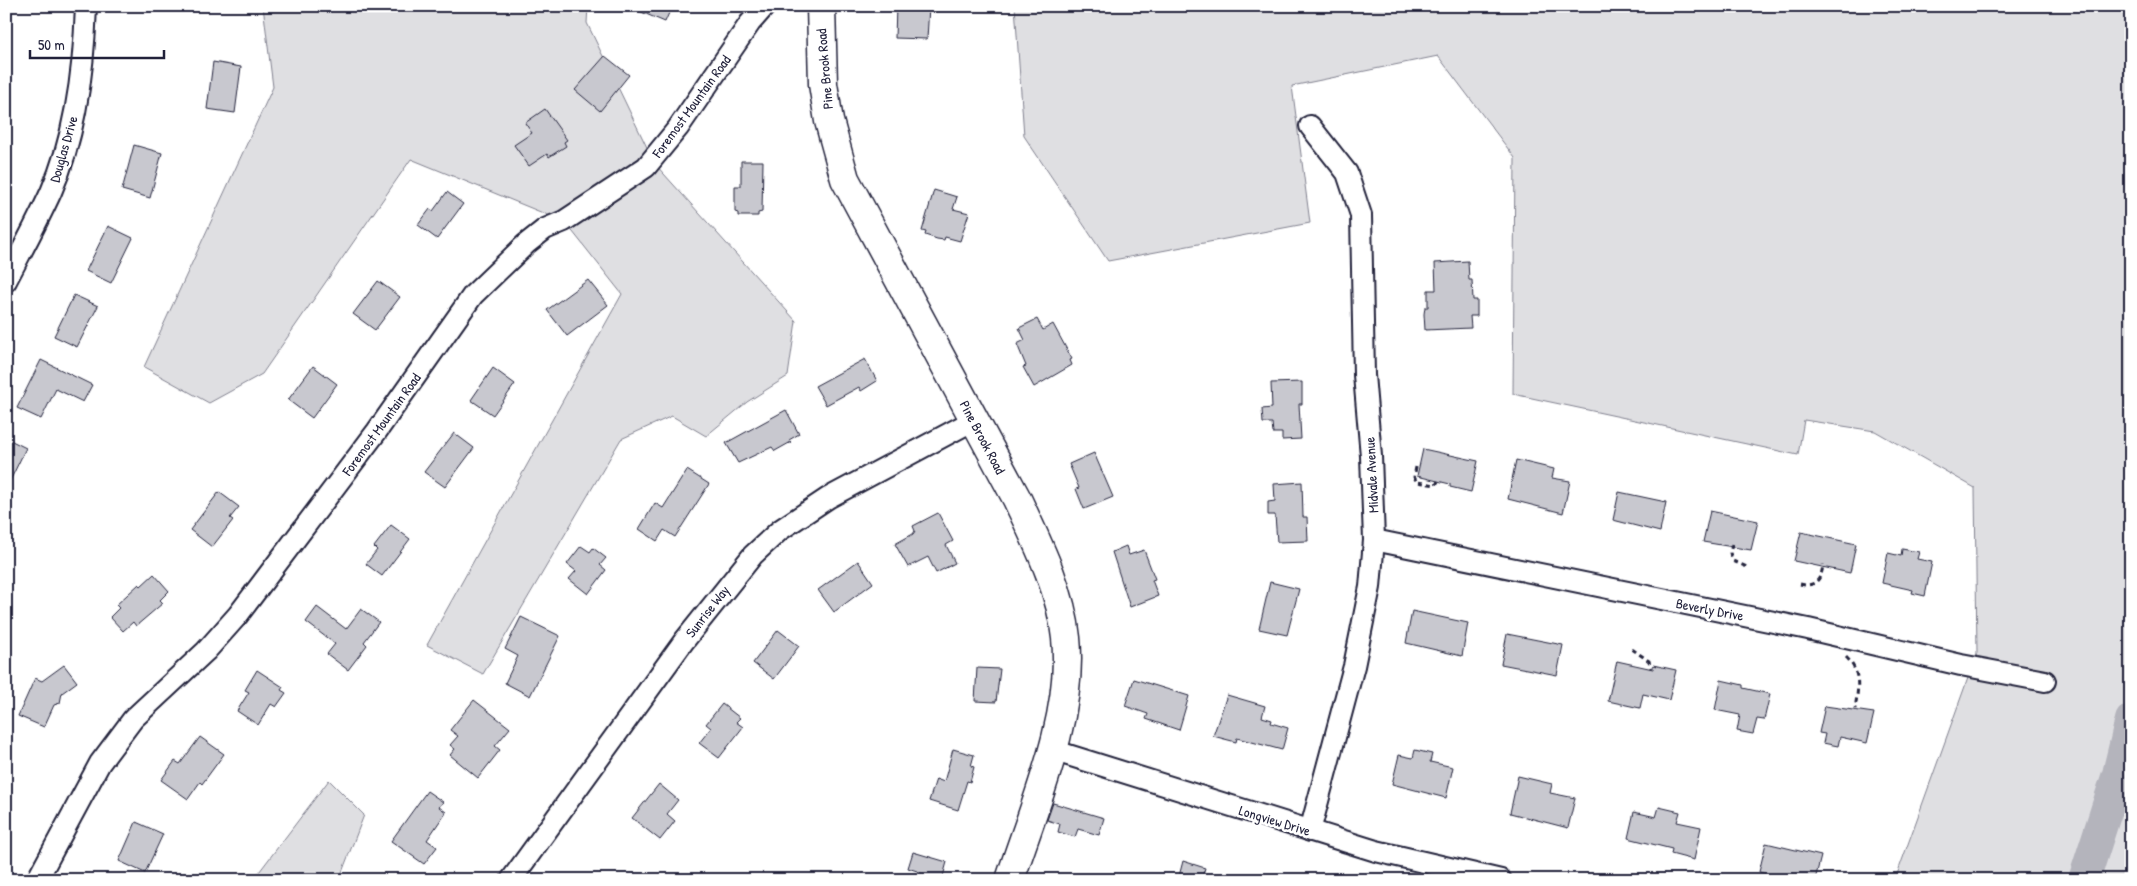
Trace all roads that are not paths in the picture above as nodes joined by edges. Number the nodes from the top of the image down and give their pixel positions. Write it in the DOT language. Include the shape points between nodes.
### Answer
graph roads {
  1 [pos="86,6"];
  2 [pos="765,6"];
  3 [pos="821,6"];
  4 [pos="1310,126"];
  5 [pos="6,281"];
  6 [pos="974,420"];
  7 [pos="1374,540"];
  8 [pos="2045,681"];
  9 [pos="1052,750"];
  10 [pos="1310,831"];
  11 [pos="37,880"];
  12 [pos="511,880"];
  13 [pos="1010,880"];
  14 [pos="1501,880"];
  1 -- 5 [label="street, Douglas Drive" via="79,90 64,153 51,192"];
  2 -- 11 [label="street, Foremost Mountain Road" via="678,128 646,167 539,234 473,295 371,439 238,615 206,651 133,719 100,764"];
  3 -- 6 [label="street, Pine Brook Road" via="823,84 831,130 845,179"];
  4 -- 7 [label="street, Midvale Avenue" via="1347,173 1361,215 1364,375"];
  6 -- 9 [label="street, Pine Brook Road" via="1033,534 1061,613 1067,661"];
  6 -- 12 [label="street, Sunrise Way" via="828,498 780,530 753,555 684,641"];
  7 -- 8 [label="street, Beverly Drive"];
  7 -- 10 [label="street, Midvale Avenue" via="1370,587 1354,666"];
  9 -- 10 [label="street, Longview Drive"];
  9 -- 13 [label="street, Pine Brook Road"];
  10 -- 14 [label="street, Longview Drive" via="1376,852"];
}
